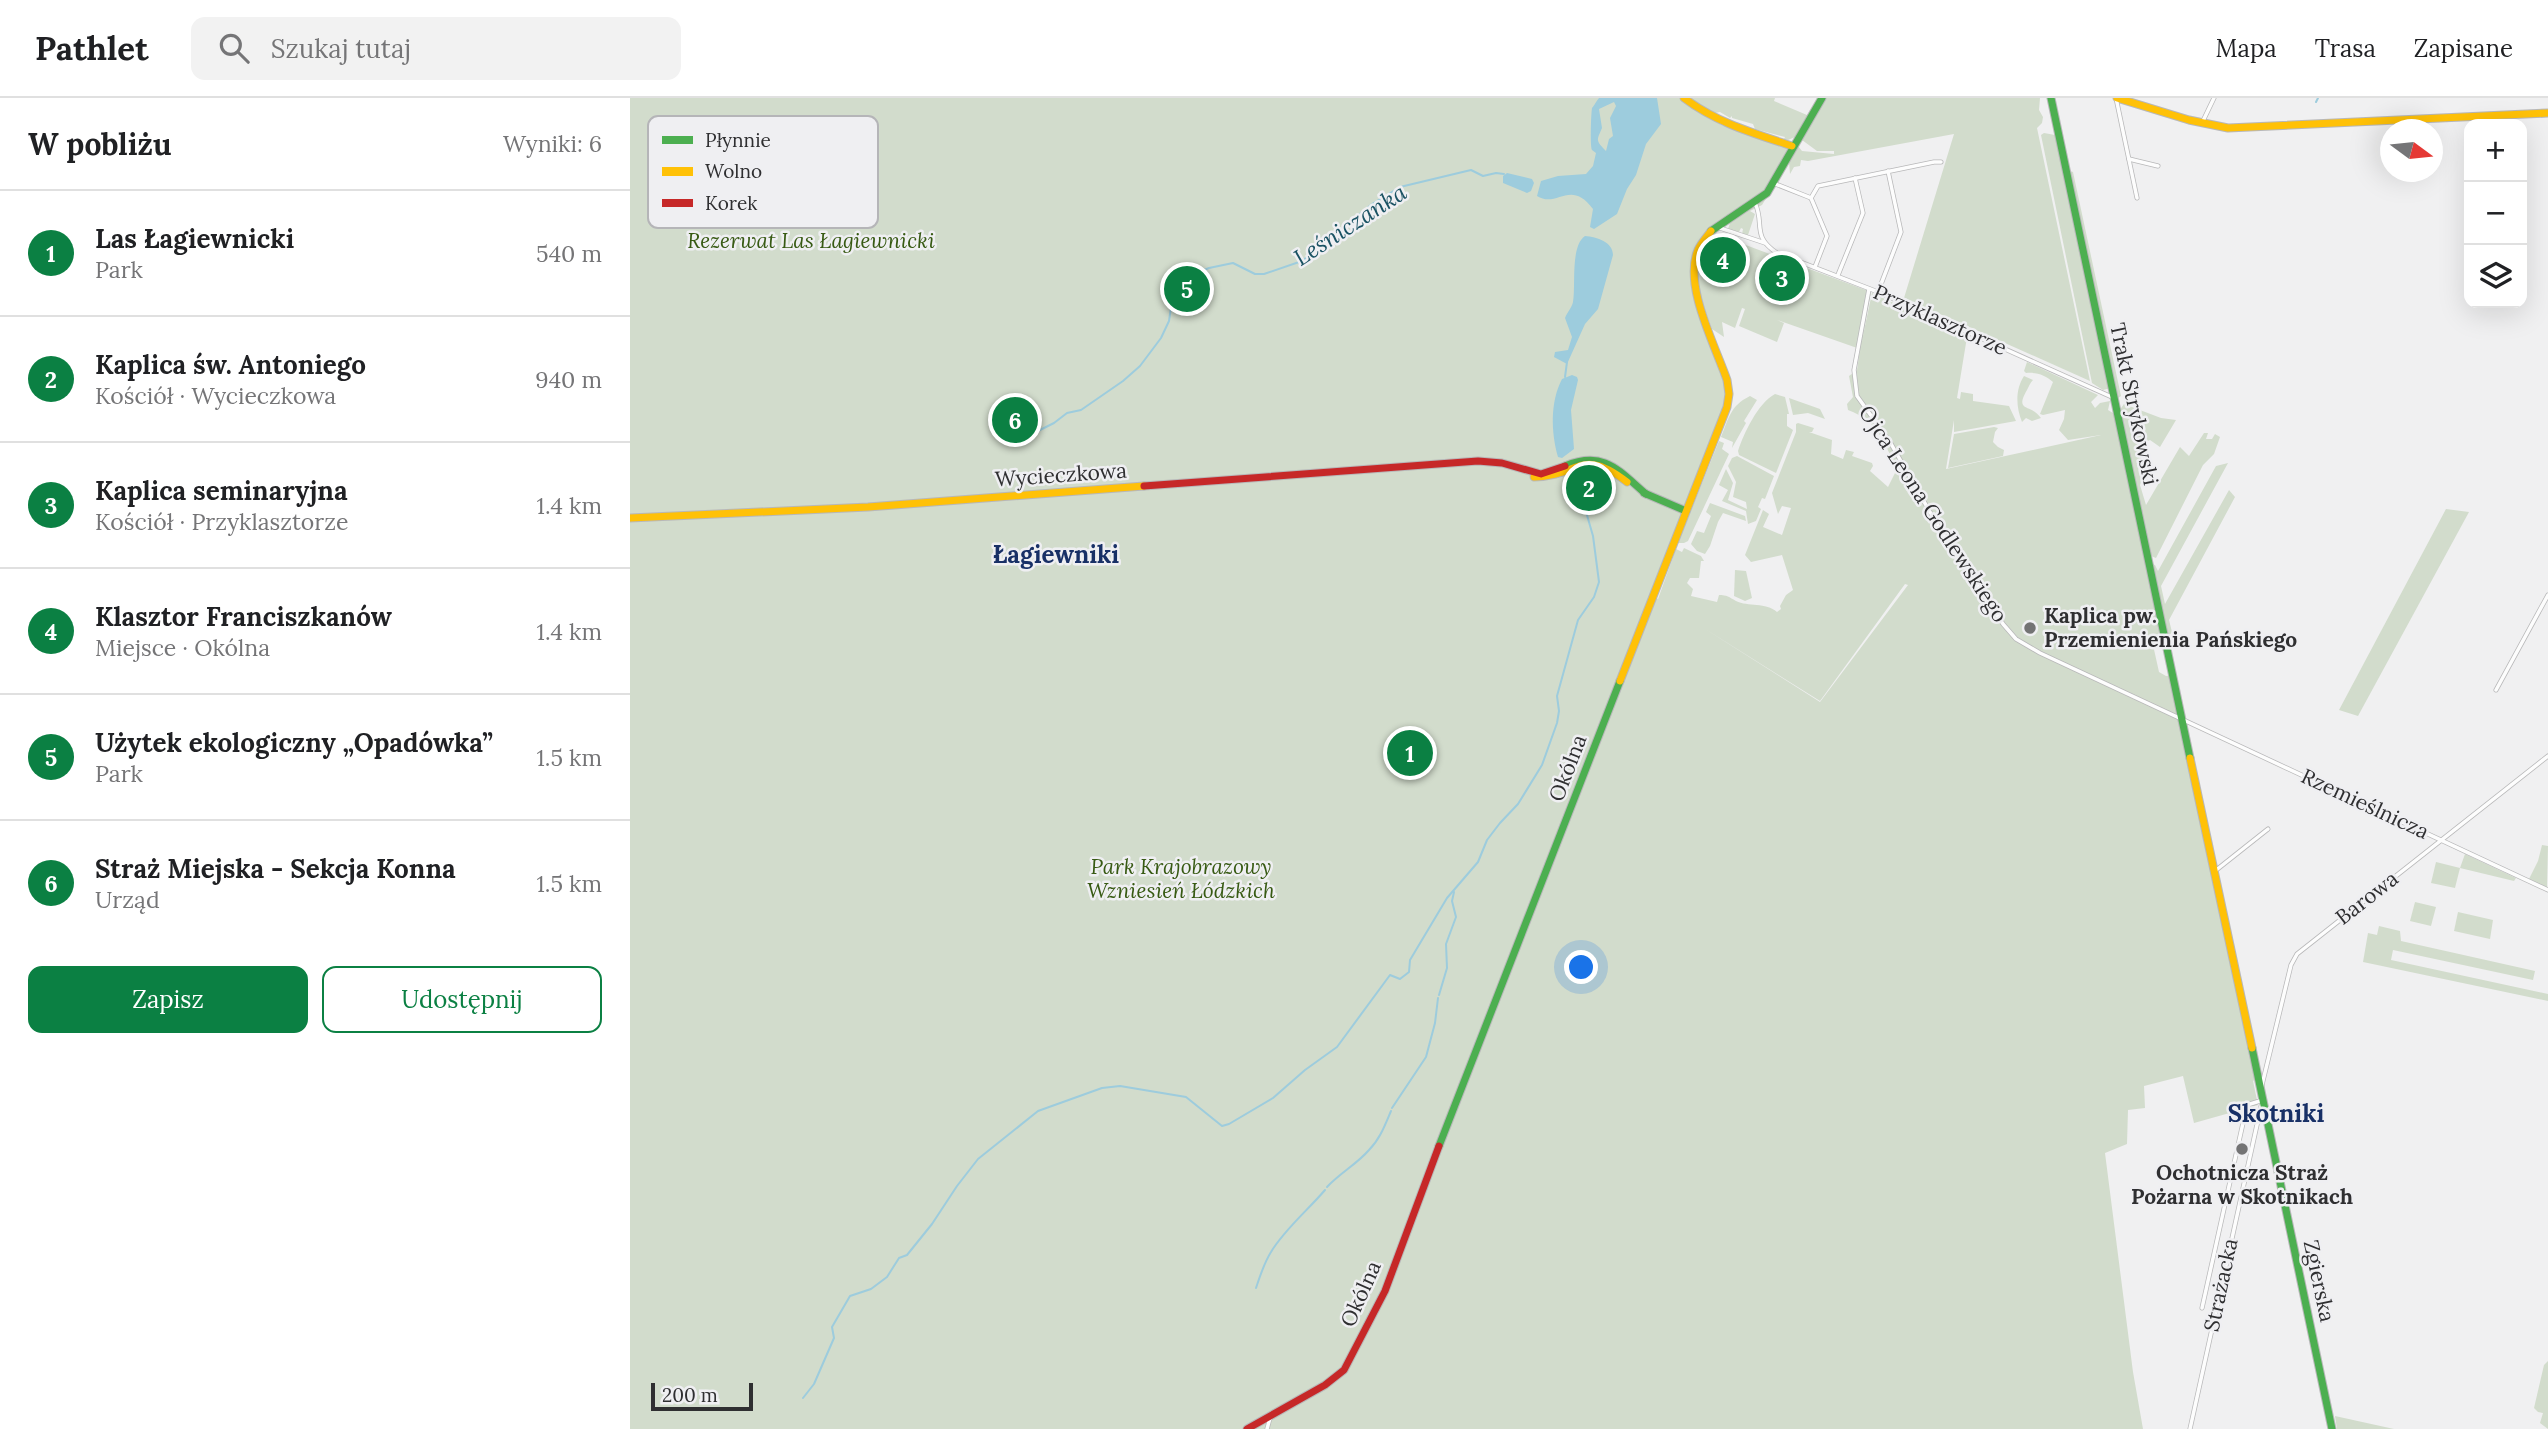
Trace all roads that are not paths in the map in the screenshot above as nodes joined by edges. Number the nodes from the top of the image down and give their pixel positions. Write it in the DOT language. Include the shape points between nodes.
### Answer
graph roads {
  1 [pos="1684,98"];
  2 [pos="1822,98"];
  3 [pos="2051,98"];
  4 [pos="2116,98"];
  5 [pos="2214,98"];
  6 [pos="2548,113"];
  7 [pos="2202,123"];
  8 [pos="1792,146"];
  9 [pos="2129,159"];
  10 [pos="1941,162"];
  11 [pos="2158,166"];
  12 [pos="1888,171"];
  13 [pos="1855,178"];
  14 [pos="1773,183"];
  15 [pos="1811,198"];
  16 [pos="2137,198"];
  17 [pos="1755,203"];
  18 [pos="1717,227"];
  19 [pos="1766,244"];
  20 [pos="1815,267"];
  21 [pos="1838,276"];
  22 [pos="1870,289"];
  23 [pos="1878,292"];
  24 [pos="2114,398"];
  25 [pos="1686,511"];
  26 [pos="630,518"];
  27 [pos="2548,595"];
  28 [pos="2496,690"];
  29 [pos="2182,718"];
  30 [pos="2548,756"];
  31 [pos="2269,829"];
  32 [pos="2441,840"];
  33 [pos="2215,871"];
  34 [pos="2548,890"];
  35 [pos="2261,1089"];
  36 [pos="2263,1100"];
  37 [pos="2202,1308"];
  38 [pos="1270,1416"];
  39 [pos="1247,1429"];
  40 [pos="1267,1429"];
  41 [pos="2190,1429"];
  42 [pos="2332,1429"];
  1 -- 8 [label="street" via="1725,124"];
  2 -- 8 [label="street, Okólna"];
  3 -- 24 [label="street, Trakt Strykowski"];
  4 -- 7 [label="street"];
  4 -- 9 [label="street"];
  5 -- 7 [label="street"];
  6 -- 7 [label="street" via="2245,128"];
  8 -- 14 [label="street, Okólna"];
  9 -- 11 [label="street"];
  9 -- 16 [label="street"];
  10 -- 12 [label="street"];
  12 -- 13 [label="street"];
  12 -- 23 [label="street" via="1901,232"];
  13 -- 15 [label="street" via="1818,186"];
  13 -- 21 [label="street" via="1863,213"];
  14 -- 15 [label="street"];
  14 -- 17 [label="street, Okólna"];
  15 -- 20 [label="street" via="1827,236"];
  17 -- 18 [label="street, Okólna"];
  17 -- 19 [label="street"];
  18 -- 19 [label="street, Przyklasztorze"];
  18 -- 25 [label="street, Okólna" via="1699,247 1694,281 1727,380 1728,398"];
  19 -- 20 [label="street, Przyklasztorze"];
  20 -- 21 [label="street, Przyklasztorze"];
  21 -- 22 [label="street, Przyklasztorze"];
  22 -- 23 [label="street, Przyklasztorze"];
  22 -- 29 [label="street, Ojca Leona Godlewskiego" via="1854,370 1856,393 2003,624 2016,639 2040,653"];
  23 -- 24 [label="street, Przyklasztorze"];
  24 -- 29 [label="street, Trakt Strykowski"];
  25 -- 26 [label="street, Wycieczkowa" via="1632,487 1613,469 1596,463 1541,477 1494,462 1456,462 868,507"];
  25 -- 38 [label="street, Okólna" via="1383,1295 1340,1374"];
  27 -- 28 [label="street"];
  29 -- 32 [label="street, Rzemieślnicza"];
  29 -- 33 [label="street, Trakt Strykowski"];
  30 -- 32 [label="street, Barowa"];
  31 -- 33 [label="street"];
  32 -- 34 [label="street, Rzemieślnicza"];
  32 -- 35 [label="street, Barowa" via="2295,957"];
  33 -- 35 [label="street, Zgierska"];
  35 -- 36 [label="street, Zgierska"];
  36 -- 37 [label="street" via="2247,1105"];
  36 -- 41 [label="street, Strażacka"];
  36 -- 42 [label="street, Zgierska"];
  38 -- 39 [label="street, Okólna"];
  38 -- 40 [label="street"];
}
